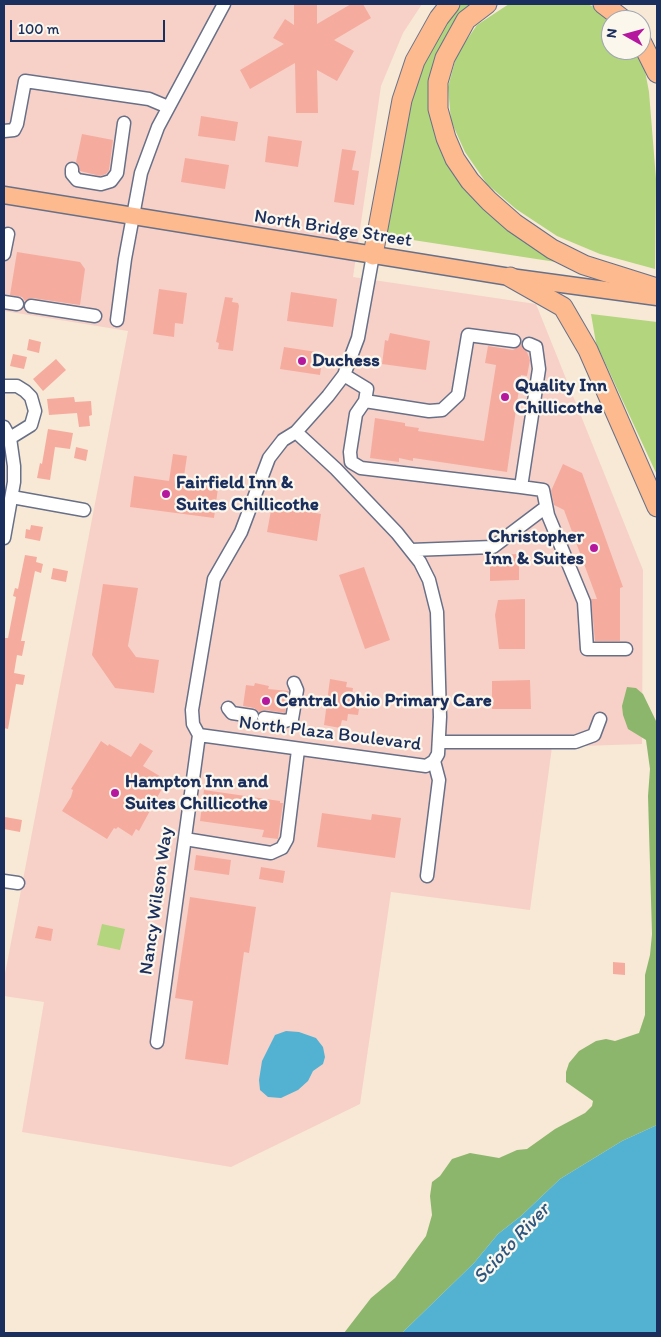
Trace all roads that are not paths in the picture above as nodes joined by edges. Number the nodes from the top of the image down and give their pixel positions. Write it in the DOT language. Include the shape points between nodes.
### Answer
graph roads {
  1 [pos="224,4"];
  2 [pos="450,4"];
  3 [pos="487,4"];
  4 [pos="650,60"];
  5 [pos="657,73"];
  6 [pos="168,107"];
  7 [pos="124,123"];
  8 [pos="4,132"];
  9 [pos="72,169"];
  10 [pos="4,195"];
  11 [pos="132,216"];
  12 [pos="8,234"];
  13 [pos="4,254"];
  14 [pos="372,255"];
  15 [pos="510,277"];
  16 [pos="657,288"];
  17 [pos="657,297"];
  18 [pos="4,302"];
  19 [pos="17,304"];
  20 [pos="31,306"];
  21 [pos="95,316"];
  22 [pos="117,320"];
  23 [pos="514,342"];
  24 [pos="529,344"];
  25 [pos="344,374"];
  26 [pos="4,386"];
  27 [pos="365,401"];
  28 [pos="7,432"];
  29 [pos="296,432"];
  30 [pos="352,462"];
  31 [pos="336,469"];
  32 [pos="521,488"];
  33 [pos="12,497"];
  34 [pos="546,507"];
  35 [pos="657,507"];
  36 [pos="84,510"];
  37 [pos="4,538"];
  38 [pos="411,550"];
  39 [pos="626,649"];
  40 [pos="294,683"];
  41 [pos="228,708"];
  42 [pos="600,719"];
  43 [pos="199,735"];
  44 [pos="440,742"];
  45 [pos="298,750"];
  46 [pos="434,761"];
  47 [pos="185,839"];
  48 [pos="427,876"];
  49 [pos="4,881"];
  50 [pos="18,884"];
  51 [pos="157,1042"];
  1 -- 6 [label="street"];
  2 -- 14 [label="highway" via="415,61 402,100"];
  3 -- 16 [label="highway" via="466,20 445,58 438,82 438,109 455,159 489,201 552,249 584,265"];
  4 -- 5 [label="highway"];
  6 -- 8 [label="street" via="149,99 25,81 17,124 14,130"];
  6 -- 11 [label="street" via="141,173"];
  7 -- 9 [label="street" via="117,173 111,181 101,184 77,180"];
  10 -- 11 [label="main road, North Bridge Street"];
  11 -- 14 [label="main road, North Bridge Street"];
  11 -- 22 [label="street"];
  12 -- 13 [label="street"];
  14 -- 15 [label="main road, North Bridge Street"];
  14 -- 25 [label="street" via="358,338"];
  15 -- 17 [label="main road, North Bridge Street"];
  15 -- 35 [label="highway" via="562,307 588,350"];
  18 -- 19 [label="street"];
  20 -- 21 [label="street"];
  23 -- 27 [label="street" via="468,335 458,395 442,410 429,411"];
  24 -- 32 [label="street" via="536,347 539,369"];
  25 -- 27 [label="street" via="367,389"];
  25 -- 29 [label="street"];
  26 -- 28 [label="street" via="17,386 26,391 35,411 31,425"];
  27 -- 30 [label="street" via="356,414 350,452"];
  28 -- 33 [label="street" via="14,466"];
  29 -- 31 [label="street, North Plaza Boulevard"];
  29 -- 43 [label="street" via="283,440 269,458 241,532 214,579 192,710 193,724"];
  30 -- 31 [label="street"];
  30 -- 32 [label="street" via="361,468"];
  31 -- 38 [label="street, North Plaza Boulevard"];
  32 -- 34 [label="street" via="543,490"];
  33 -- 36 [label="street"];
  33 -- 37 [label="street"];
  34 -- 38 [label="street" via="493,548"];
  34 -- 39 [label="street" via="584,602 587,649"];
  38 -- 44 [label="street, North Plaza Boulevard" via="429,580 437,612"];
  40 -- 41 [label="street" via="297,690 292,719 285,721 232,713"];
  42 -- 44 [label="street" via="594,735 575,742"];
  43 -- 45 [label="street, North Plaza Boulevard"];
  43 -- 47 [label="street, Nancy Wilson Way"];
  44 -- 46 [label="street, North Plaza Boulevard"];
  45 -- 46 [label="street, North Plaza Boulevard" via="415,766 426,766"];
  45 -- 47 [label="street" via="287,839 282,848 271,854"];
  46 -- 48 [label="street" via="439,780"];
  47 -- 51 [label="street, Nancy Wilson Way"];
  49 -- 50 [label="street"];
}
